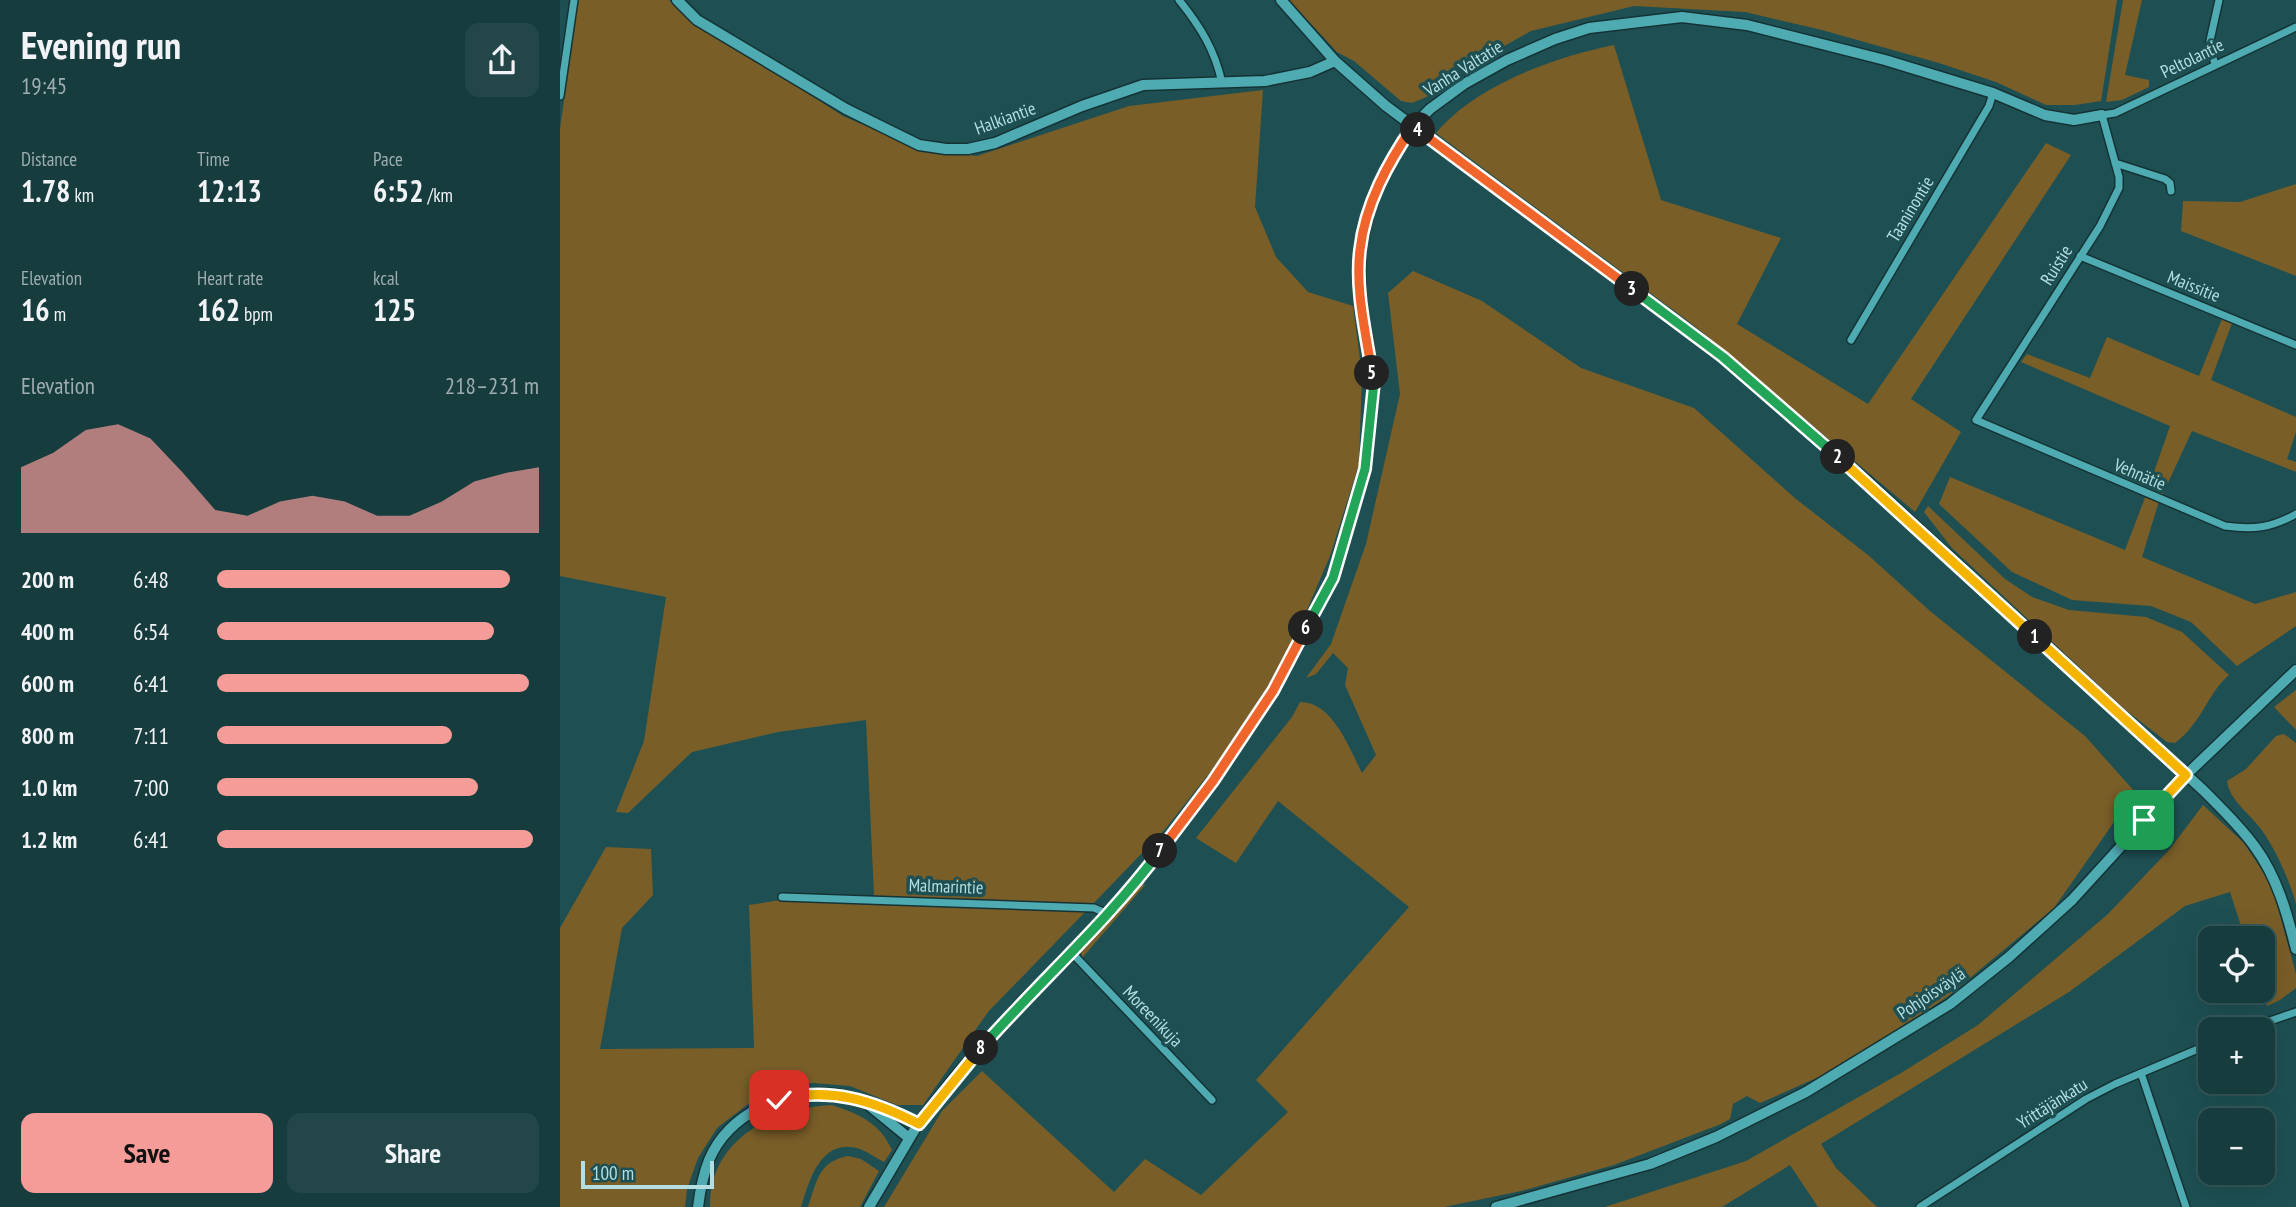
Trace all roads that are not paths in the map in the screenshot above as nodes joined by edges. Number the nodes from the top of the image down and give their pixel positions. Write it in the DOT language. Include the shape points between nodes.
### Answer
graph roads {
  1 [pos="574,0"];
  2 [pos="677,0"];
  3 [pos="1179,0"];
  4 [pos="1282,0"];
  5 [pos="2220,0"];
  6 [pos="2296,27"];
  7 [pos="1335,61"];
  8 [pos="2215,64"];
  9 [pos="1222,83"];
  10 [pos="1993,93"];
  11 [pos="560,96"];
  12 [pos="2102,116"];
  13 [pos="1413,126"];
  14 [pos="2115,163"];
  15 [pos="2171,191"];
  16 [pos="2080,256"];
  17 [pos="1851,340"];
  18 [pos="2296,345"];
  19 [pos="1976,420"];
  20 [pos="2296,514"];
  21 [pos="2296,670"];
  22 [pos="2186,775"];
  23 [pos="782,897"];
  24 [pos="1108,914"];
  25 [pos="2296,949"];
  26 [pos="1072,953"];
  27 [pos="2296,1012"];
  28 [pos="2275,1019"];
  29 [pos="2198,1049"];
  30 [pos="2141,1073"];
  31 [pos="853,1097"];
  32 [pos="1212,1100"];
  33 [pos="919,1124"];
  34 [pos="909,1138"];
  35 [pos="699,1207"];
  36 [pos="869,1207"];
  37 [pos="1496,1207"];
  38 [pos="1920,1207"];
  39 [pos="2186,1207"];
  1 -- 11 [label="street"];
  2 -- 9 [label="street, Halkiantie" via="697,20 846,109 919,145 968,149 995,143 1143,85"];
  3 -- 9 [label="street" via="1204,32"];
  4 -- 7 [label="street"];
  5 -- 8 [label="street" via="2208,46"];
  6 -- 8 [label="street, Peltolantie"];
  7 -- 9 [label="street, Halkiantie" via="1310,72 1265,81"];
  7 -- 13 [label="street"];
  8 -- 12 [label="street, Peltolantie"];
  10 -- 12 [label="street, Vanha Valtatie" via="2045,115 2074,120"];
  10 -- 13 [label="street, Vanha Valtatie" via="1747,25 1682,17 1589,28 1555,39 1464,84"];
  10 -- 17 [label="street, Taaninontie"];
  12 -- 14 [label="street, Ruistie"];
  13 -- 22 [label="street" via="1723,357 1870,484"];
  13 -- 24 [label="street, Vanha Valtatie" via="1371,202 1360,250 1360,295 1374,382 1365,469 1333,578 1273,691 1213,781"];
  14 -- 15 [label="street" via="2165,179"];
  14 -- 16 [label="street, Ruistie" via="2119,188"];
  16 -- 18 [label="street, Maissitie"];
  16 -- 19 [label="street, Ruistie"];
  19 -- 20 [label="street, Vehnätie" via="2225,526 2270,526"];
  21 -- 22 [label="street, Pohjoisväylä"];
  22 -- 25 [label="street" via="2258,850 2281,895"];
  22 -- 37 [label="street, Pohjoisväylä" via="2072,900 1939,1011 1806,1092 1716,1137 1650,1164"];
  23 -- 24 [label="street, Malmarintie" via="1094,908"];
  24 -- 26 [label="street, Vanha Valtatie"];
  26 -- 32 [label="street, Moreenikuja"];
  26 -- 33 [label="street, Vanha Valtatie" via="1020,1004"];
  27 -- 28 [label="street"];
  29 -- 30 [label="street, Yrittäjänkatu"];
  30 -- 38 [label="street, Yrittäjänkatu" via="2086,1099"];
  30 -- 39 [label="street"];
  31 -- 33 [label="street"];
  31 -- 34 [label="street"];
  31 -- 35 [label="street" via="796,1095 760,1108 731,1128 710,1159"];
  33 -- 34 [label="street, Vanha Valtatie"];
  34 -- 36 [label="street, Vanha Valtatie"];
}
